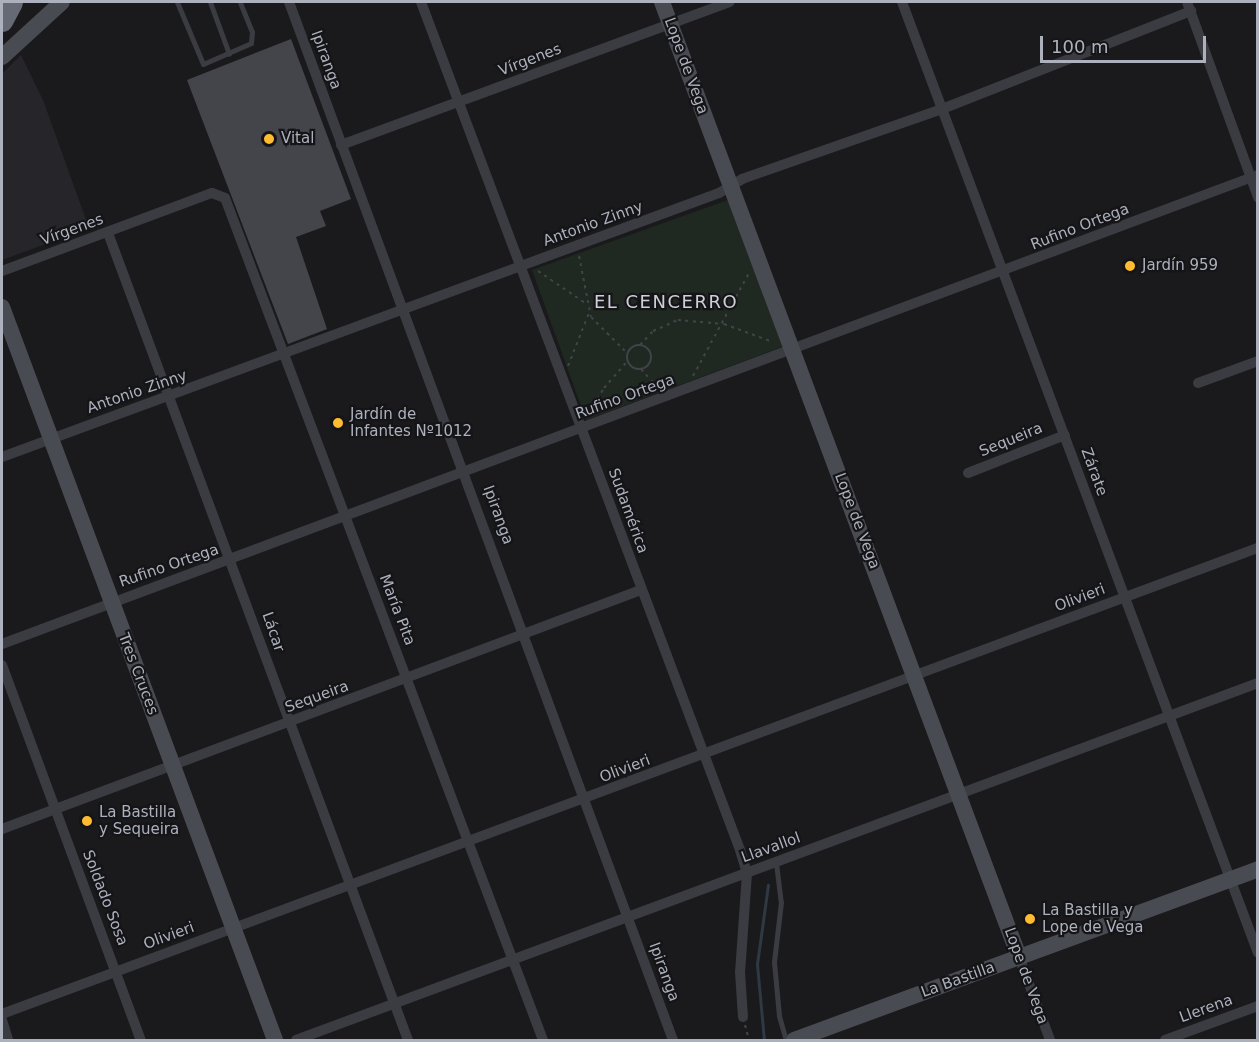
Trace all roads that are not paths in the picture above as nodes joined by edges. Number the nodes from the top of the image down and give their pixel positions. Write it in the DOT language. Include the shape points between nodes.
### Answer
graph roads {
  1 [pos="11,2"];
  2 [pos="62,2"];
  3 [pos="177,2"];
  4 [pos="210,2"];
  5 [pos="240,2"];
  6 [pos="289,2"];
  7 [pos="421,2"];
  8 [pos="662,2"];
  9 [pos="729,2"];
  10 [pos="902,2"];
  11 [pos="1189,6"];
  12 [pos="2,9"];
  13 [pos="2,21"];
  14 [pos="670,24"];
  15 [pos="229,54"];
  16 [pos="2,57"];
  17 [pos="458,103"];
  18 [pos="942,109"];
  19 [pos="340,145"];
  20 [pos="1254,177"];
  21 [pos="730,186"];
  22 [pos="220,192"];
  23 [pos="1257,197"];
  24 [pos="108,233"];
  25 [pos="525,265"];
  26 [pos="2,271"];
  27 [pos="1003,272"];
  28 [pos="2,307"];
  29 [pos="404,311"];
  30 [pos="792,350"];
  31 [pos="286,354"];
  32 [pos="1257,361"];
  33 [pos="1198,383"];
  34 [pos="169,397"];
  35 [pos="581,429"];
  36 [pos="1065,435"];
  37 [pos="50,438"];
  38 [pos="2,457"];
  39 [pos="466,472"];
  40 [pos="968,473"];
  41 [pos="346,517"];
  42 [pos="1257,548"];
  43 [pos="232,560"];
  44 [pos="641,591"];
  45 [pos="1124,598"];
  46 [pos="111,603"];
  47 [pos="526,636"];
  48 [pos="2,644"];
  49 [pos="2,665"];
  50 [pos="915,676"];
  51 [pos="407,680"];
  52 [pos="1257,683"];
  53 [pos="1169,716"];
  54 [pos="289,723"];
  55 [pos="703,755"];
  56 [pos="173,765"];
  57 [pos="960,795"];
  58 [pos="585,800"];
  59 [pos="55,809"];
  60 [pos="2,829"];
  61 [pos="469,843"];
  62 [pos="776,862"];
  63 [pos="1257,869"];
  64 [pos="747,873"];
  65 [pos="1230,880"];
  66 [pos="350,887"];
  67 [pos="629,917"];
  68 [pos="233,928"];
  69 [pos="1257,953"];
  70 [pos="1019,957"];
  71 [pos="513,961"];
  72 [pos="116,971"];
  73 [pos="394,1003"];
  74 [pos="1257,1006"];
  75 [pos="2,1014"];
  76 [pos="743,1017"];
  77 [pos="2,1020"];
  78 [pos="1187,1037"];
  79 [pos="805,1039"];
  80 [pos="8,1041"];
  81 [pos="141,1041"];
  82 [pos="275,1041"];
  83 [pos="296,1041"];
  84 [pos="408,1041"];
  85 [pos="543,1041"];
  86 [pos="673,1041"];
  87 [pos="786,1041"];
  88 [pos="1050,1041"];
  89 [pos="1165,1041"];
  1 -- 12 [label="highway"];
  1 -- 13 [label="highway"];
  2 -- 16 [label="street"];
  3 -- 15 [label="lane" via="200,62"];
  4 -- 15 [label="lane"];
  5 -- 15 [label="lane" via="254,39"];
  6 -- 19 [label="street, Ipiranga"];
  7 -- 17 [label="street, Sudamérica"];
  8 -- 14 [label="street, Lope de Vega"];
  9 -- 14 [label="street, Vírgenes"];
  10 -- 18 [label="street, Zárate"];
  11 -- 18 [label="street, Antonio Zinny"];
  11 -- 20 [label="street"];
  14 -- 17 [label="street, Vírgenes"];
  14 -- 21 [label="street, Lope de Vega"];
  17 -- 19 [label="street, Vírgenes"];
  17 -- 25 [label="street, Sudamérica"];
  18 -- 21 [label="street, Antonio Zinny"];
  18 -- 27 [label="street, Zárate"];
  19 -- 29 [label="street, Ipiranga"];
  20 -- 23 [label="street"];
  20 -- 27 [label="street, Rufino Ortega"];
  21 -- 25 [label="street, Antonio Zinny"];
  21 -- 30 [label="street, Lope de Vega"];
  22 -- 24 [label="street, Vírgenes"];
  22 -- 31 [label="street, María Pita"];
  24 -- 26 [label="street, Vírgenes"];
  24 -- 34 [label="street, Lácar"];
  25 -- 29 [label="street, Antonio Zinny"];
  25 -- 35 [label="street, Sudamérica"];
  27 -- 30 [label="street, Rufino Ortega"];
  27 -- 36 [label="street, Zárate"];
  28 -- 37 [label="street, Tres Cruces"];
  29 -- 31 [label="street, Antonio Zinny"];
  29 -- 39 [label="street, Ipiranga"];
  30 -- 35 [label="street, Rufino Ortega"];
  30 -- 50 [label="street, Lope de Vega"];
  31 -- 34 [label="street, Antonio Zinny"];
  31 -- 41 [label="street, María Pita"];
  32 -- 33 [label="street"];
  34 -- 37 [label="street, Antonio Zinny"];
  34 -- 43 [label="street, Lácar"];
  35 -- 39 [label="street, Rufino Ortega"];
  35 -- 44 [label="street, Sudamérica"];
  36 -- 40 [label="street, Sequeira"];
  36 -- 45 [label="street, Zárate"];
  37 -- 38 [label="street, Antonio Zinny"];
  37 -- 46 [label="street, Tres Cruces"];
  39 -- 41 [label="street, Rufino Ortega"];
  39 -- 47 [label="street, Ipiranga"];
  41 -- 43 [label="street, Rufino Ortega"];
  41 -- 51 [label="street, María Pita"];
  42 -- 45 [label="street, Olivieri"];
  43 -- 46 [label="street, Rufino Ortega"];
  43 -- 54 [label="street, Lácar"];
  44 -- 47 [label="street, Sequeira"];
  44 -- 55 [label="street, Sudamérica"];
  45 -- 50 [label="street, Olivieri"];
  45 -- 53 [label="street, Zárate"];
  46 -- 48 [label="street, Rufino Ortega"];
  46 -- 56 [label="street, Tres Cruces"];
  47 -- 51 [label="street, Sequeira"];
  47 -- 58 [label="street, Ipiranga"];
  49 -- 59 [label="street, Soldado Sosa"];
  50 -- 55 [label="street, Olivieri"];
  50 -- 57 [label="street, Lope de Vega"];
  51 -- 54 [label="street, Sequeira"];
  51 -- 61 [label="street, María Pita"];
  52 -- 53 [label="street, Llavallol"];
  53 -- 57 [label="street, Llavallol"];
  53 -- 65 [label="street, Zárate"];
  54 -- 56 [label="street, Sequeira"];
  54 -- 66 [label="street, Lácar"];
  55 -- 58 [label="street, Olivieri"];
  55 -- 64 [label="street, Sudamérica"];
  56 -- 59 [label="street, Sequeira"];
  56 -- 68 [label="street, Tres Cruces"];
  57 -- 62 [label="street, Llavallol"];
  57 -- 70 [label="street, Lope de Vega"];
  58 -- 61 [label="street, Olivieri"];
  58 -- 67 [label="street, Ipiranga"];
  59 -- 60 [label="street, Sequeira"];
  59 -- 72 [label="street, Soldado Sosa"];
  61 -- 66 [label="street, Olivieri"];
  61 -- 71 [label="street, María Pita"];
  62 -- 64 [label="street, Llavallol"];
  62 -- 87 [label="lane" via="781,894 774,962 779,1017"];
  63 -- 65 [label="street, La Bastilla"];
  64 -- 67 [label="street, Llavallol"];
  64 -- 76 [label="street, Sudamérica" via="740,972"];
  65 -- 69 [label="street, Zárate"];
  65 -- 70 [label="street, La Bastilla"];
  66 -- 68 [label="street, Olivieri"];
  66 -- 73 [label="street, Lácar"];
  67 -- 71 [label="street, Llavallol"];
  67 -- 86 [label="street, Ipiranga"];
  68 -- 72 [label="street, Olivieri"];
  68 -- 82 [label="street, Tres Cruces"];
  70 -- 79 [label="street, La Bastilla"];
  70 -- 88 [label="street, Lope de Vega"];
  71 -- 73 [label="street, Llavallol"];
  71 -- 85 [label="street, María Pita"];
  72 -- 75 [label="street, Olivieri"];
  72 -- 81 [label="street, Soldado Sosa"];
  73 -- 83 [label="street, Llavallol"];
  73 -- 84 [label="street, Lácar"];
  74 -- 78 [label="street, Llerena"];
  77 -- 80 [label="street"];
  78 -- 89 [label="street, Llerena"];
}
